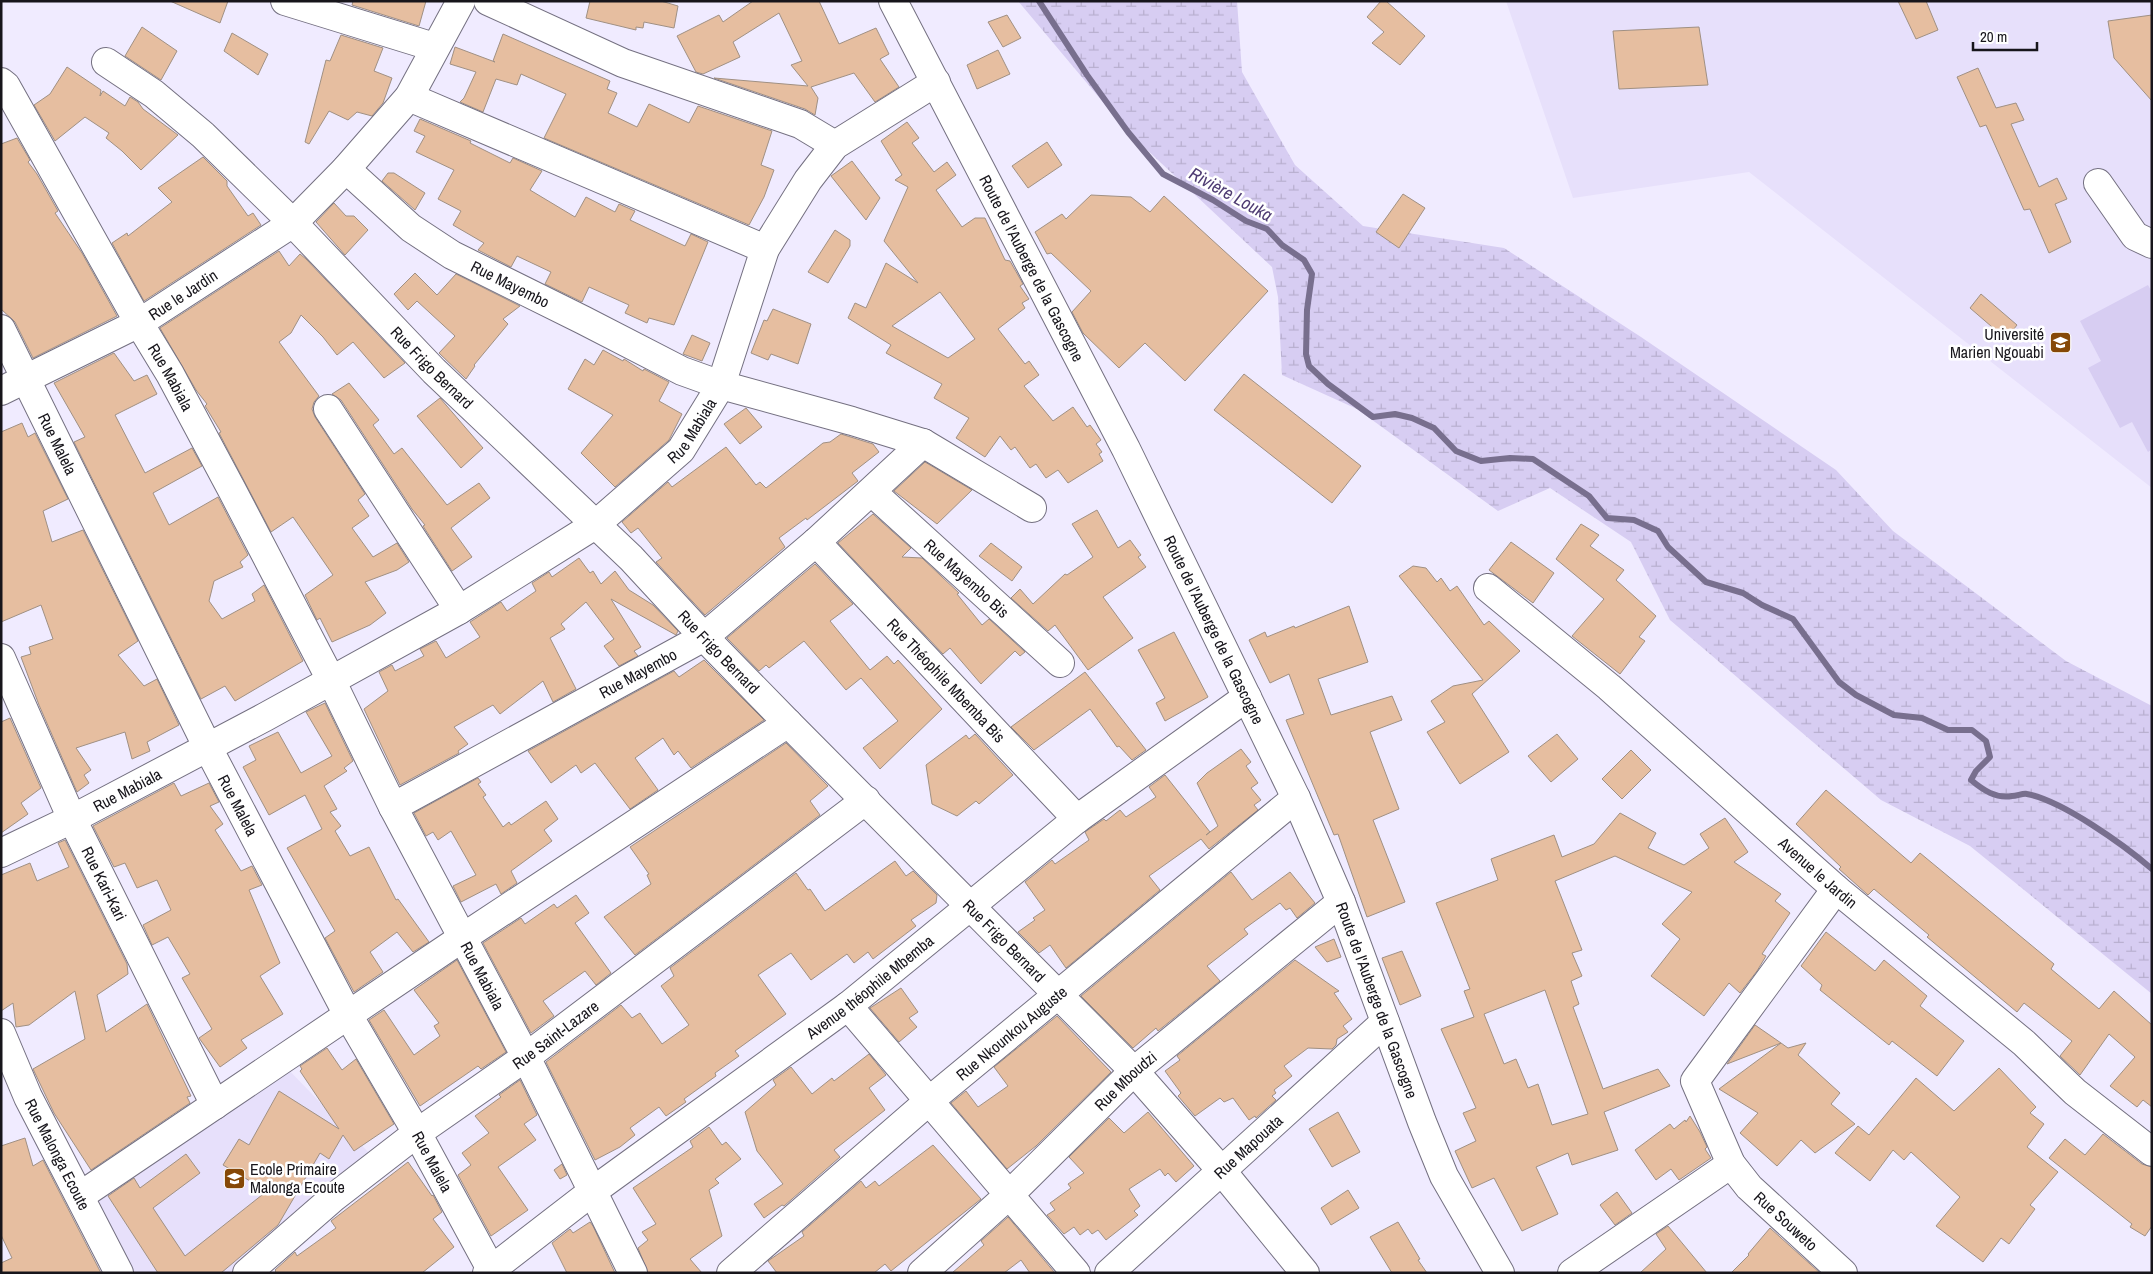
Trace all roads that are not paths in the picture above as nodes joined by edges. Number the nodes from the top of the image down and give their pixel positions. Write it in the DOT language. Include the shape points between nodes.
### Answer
graph roads {
  1 [pos="284,1"];
  2 [pos="461,1"];
  3 [pos="488,1"];
  4 [pos="893,1"];
  5 [pos="434,47"];
  6 [pos="106,62"];
  7 [pos="1,82"];
  8 [pos="936,82"];
  9 [pos="409,97"];
  10 [pos="835,145"];
  11 [pos="346,169"];
  12 [pos="2098,183"];
  13 [pos="293,223"];
  14 [pos="2152,244"];
  15 [pos="766,249"];
  16 [pos="139,323"];
  17 [pos="1,329"];
  18 [pos="25,380"];
  19 [pos="721,385"];
  20 [pos="1,391"];
  21 [pos="328,409"];
  22 [pos="923,443"];
  23 [pos="872,492"];
  24 [pos="1032,508"];
  25 [pos="595,525"];
  26 [pos="816,542"];
  27 [pos="1488,588"];
  28 [pos="458,610"];
  29 [pos="704,636"];
  30 [pos="1,658"];
  31 [pos="1060,663"];
  32 [pos="332,680"];
  33 [pos="1247,697"];
  34 [pos="788,723"];
  35 [pos="208,746"];
  36 [pos="1296,798"];
  37 [pos="866,800"];
  38 [pos="392,807"];
  39 [pos="72,819"];
  40 [pos="1077,819"];
  41 [pos="1,853"];
  42 [pos="1836,889"];
  43 [pos="1340,902"];
  44 [pos="970,905"];
  45 [pos="462,938"];
  46 [pos="1059,994"];
  47 [pos="848,1006"];
  48 [pos="348,1016"];
  49 [pos="1386,1022"];
  50 [pos="1,1033"];
  51 [pos="526,1057"];
  52 [pos="1134,1071"];
  53 [pos="929,1101"];
  54 [pos="214,1105"];
  55 [pos="417,1133"];
  56 [pos="2152,1152"];
  57 [pos="1731,1164"];
  58 [pos="1221,1170"];
  59 [pos="594,1191"];
  60 [pos="1010,1194"];
  61 [pos="80,1196"];
  62 [pos="490,1272"];
  63 [pos="119,1273"];
  64 [pos="247,1273"];
  65 [pos="633,1273"];
  66 [pos="731,1273"];
  67 [pos="922,1273"];
  68 [pos="1076,1273"];
  69 [pos="1109,1273"];
  70 [pos="1305,1273"];
  71 [pos="1500,1273"];
  72 [pos="1572,1273"];
  73 [pos="1843,1273"];
  1 -- 5 [label="street"];
  2 -- 5 [label="street, Rue le Jardin"];
  3 -- 10 [label="street" via="623,63 800,124"];
  4 -- 8 [label="street, Route de l'Auberge de la Gascogne"];
  5 -- 9 [label="street, Rue le Jardin"];
  6 -- 13 [label="street, Rue Frigo Bernard" via="154,94 203,134"];
  7 -- 16 [label="street, Rue Mabiala"];
  8 -- 10 [label="street, Rue Mabiala"];
  8 -- 33 [label="street, Route de l'Auberge de la Gascogne" via="1126,449"];
  9 -- 11 [label="street, Rue le Jardin"];
  9 -- 15 [label="street"];
  10 -- 15 [label="street, Rue Mabiala" via="808,180"];
  11 -- 13 [label="street, Rue le Jardin"];
  11 -- 19 [label="street, Rue Mayembo" via="412,228 452,256 682,371"];
  12 -- 14 [label="street" via="2135,236"];
  13 -- 16 [label="street, Rue le Jardin"];
  13 -- 25 [label="street, Rue Frigo Bernard" via="434,371"];
  15 -- 19 [label="street, Rue Mabiala"];
  16 -- 18 [label="street, Rue le Jardin"];
  16 -- 32 [label="street, Rue Mabiala" via="170,374"];
  17 -- 18 [label="street, Rue Malela"];
  18 -- 20 [label="street, Rue le Jardin"];
  18 -- 35 [label="street, Rue Malela"];
  19 -- 22 [label="street, Rue Mayembo"];
  19 -- 25 [label="street, Rue Mabiala" via="681,450"];
  21 -- 28 [label="street"];
  22 -- 23 [label="street, Rue Mayembo"];
  22 -- 24 [label="street, Rue Mayembo"];
  23 -- 26 [label="street, Rue Mayembo"];
  23 -- 31 [label="street, Rue Mayembo Bis"];
  25 -- 28 [label="street, Rue Mabiala"];
  25 -- 29 [label="street, Rue Frigo Bernard" via="631,558"];
  26 -- 29 [label="street, Rue Mayembo"];
  26 -- 40 [label="street, Rue Théophile Mbemba Bis"];
  27 -- 42 [label="street, Avenue le Jardin" via="1609,687"];
  28 -- 32 [label="street, Rue Mabiala"];
  29 -- 34 [label="street, Rue Frigo Bernard"];
  29 -- 38 [label="street, Rue Mayembo"];
  30 -- 39 [label="street, Rue Kari-Kari"];
  32 -- 35 [label="street, Rue Mabiala"];
  32 -- 38 [label="street, Rue Mabiala"];
  33 -- 36 [label="street, Route de l'Auberge de la Gascogne"];
  33 -- 40 [label="street, Avenue théophile Mbemba"];
  34 -- 37 [label="street, Rue Frigo Bernard"];
  34 -- 45 [label="street"];
  35 -- 39 [label="street, Rue Mabiala"];
  35 -- 48 [label="street, Rue Malela"];
  36 -- 43 [label="street, Route de l'Auberge de la Gascogne"];
  36 -- 46 [label="street, Rue Nkounkou Auguste"];
  37 -- 44 [label="street, Rue Frigo Bernard"];
  37 -- 51 [label="street, Rue Saint-Lazare"];
  38 -- 45 [label="street, Rue Mabiala"];
  39 -- 41 [label="street, Rue Mabiala"];
  39 -- 54 [label="street, Rue Kari-Kari"];
  40 -- 44 [label="street, Avenue théophile Mbemba"];
  42 -- 56 [label="street, Avenue le Jardin" via="2024,1043 2075,1092"];
  42 -- 57 [label="street, Rue Souweto" via="1695,1081"];
  43 -- 49 [label="street, Route de l'Auberge de la Gascogne"];
  43 -- 52 [label="street, Rue Mboudzi"];
  44 -- 46 [label="street, Rue Frigo Bernard"];
  44 -- 47 [label="street, Avenue théophile Mbemba"];
  45 -- 48 [label="street"];
  45 -- 51 [label="street, Rue Mabiala"];
  46 -- 52 [label="street, Rue Frigo Bernard"];
  46 -- 53 [label="street, Rue Nkounkou Auguste"];
  47 -- 53 [label="street"];
  47 -- 59 [label="street, Avenue théophile Mbemba"];
  48 -- 54 [label="street"];
  48 -- 55 [label="street, Rue Malela"];
  49 -- 58 [label="street, Rue Mapouata"];
  49 -- 71 [label="street, Route de l'Auberge de la Gascogne" via="1444,1176"];
  50 -- 61 [label="street, Rue Malonga Ecoute" via="28,1097"];
  51 -- 55 [label="street, Rue Saint-Lazare"];
  51 -- 59 [label="street, Rue Mabiala"];
  52 -- 58 [label="street, Rue Frigo Bernard"];
  52 -- 60 [label="street, Rue Mboudzi"];
  53 -- 60 [label="street"];
  53 -- 66 [label="street, Rue Nkounkou Auguste"];
  54 -- 61 [label="street"];
  55 -- 62 [label="street, Rue Malela"];
  55 -- 64 [label="street, Rue Saint-Lazare" via="334,1198"];
  57 -- 72 [label="street"];
  57 -- 73 [label="street, Rue Souweto" via="1749,1187"];
  58 -- 69 [label="street, Rue Mapouata"];
  58 -- 70 [label="street, Rue Frigo Bernard"];
  59 -- 62 [label="street, Avenue théophile Mbemba"];
  59 -- 65 [label="street, Rue Mabiala"];
  60 -- 67 [label="street, Rue Mboudzi"];
  60 -- 68 [label="street"];
  61 -- 63 [label="street, Rue Malonga Ecoute"];
}
